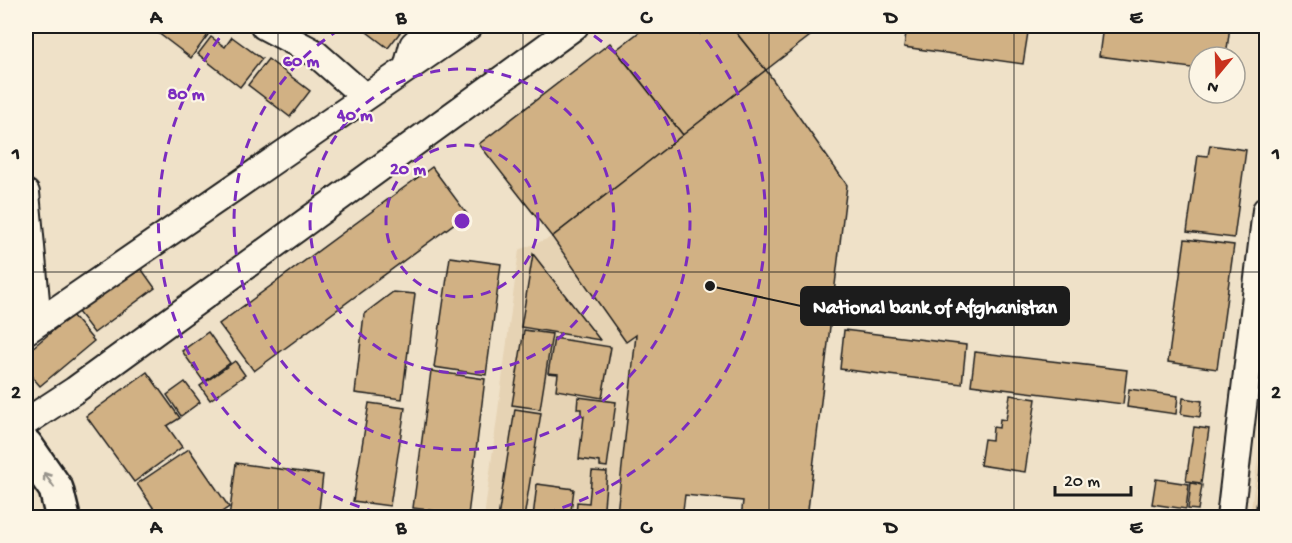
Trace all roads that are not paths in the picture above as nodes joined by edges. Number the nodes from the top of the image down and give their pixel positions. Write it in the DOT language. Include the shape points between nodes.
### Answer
graph roads {
  1 [pos="264,26"];
  2 [pos="433,26"];
  3 [pos="469,26"];
  4 [pos="575,26"];
  5 [pos="407,67"];
  6 [pos="364,96"];
  7 [pos="26,194"];
  8 [pos="1266,210"];
  9 [pos="32,327"];
  10 [pos="26,422"];
  11 [pos="26,446"];
  12 [pos="63,518"];
  13 [pos="1230,518"];
  1 -- 6 [label="street" via="315,53"];
  2 -- 5 [label="street" via="413,45"];
  3 -- 5 [label="street"];
  4 -- 10 [label="street"];
  5 -- 6 [label="street"];
  6 -- 9 [label="street"];
  7 -- 9 [label="street"];
  8 -- 13 [label="street"];
  12 -- 11 [label="highway, one-way" via="56,489"];
}
